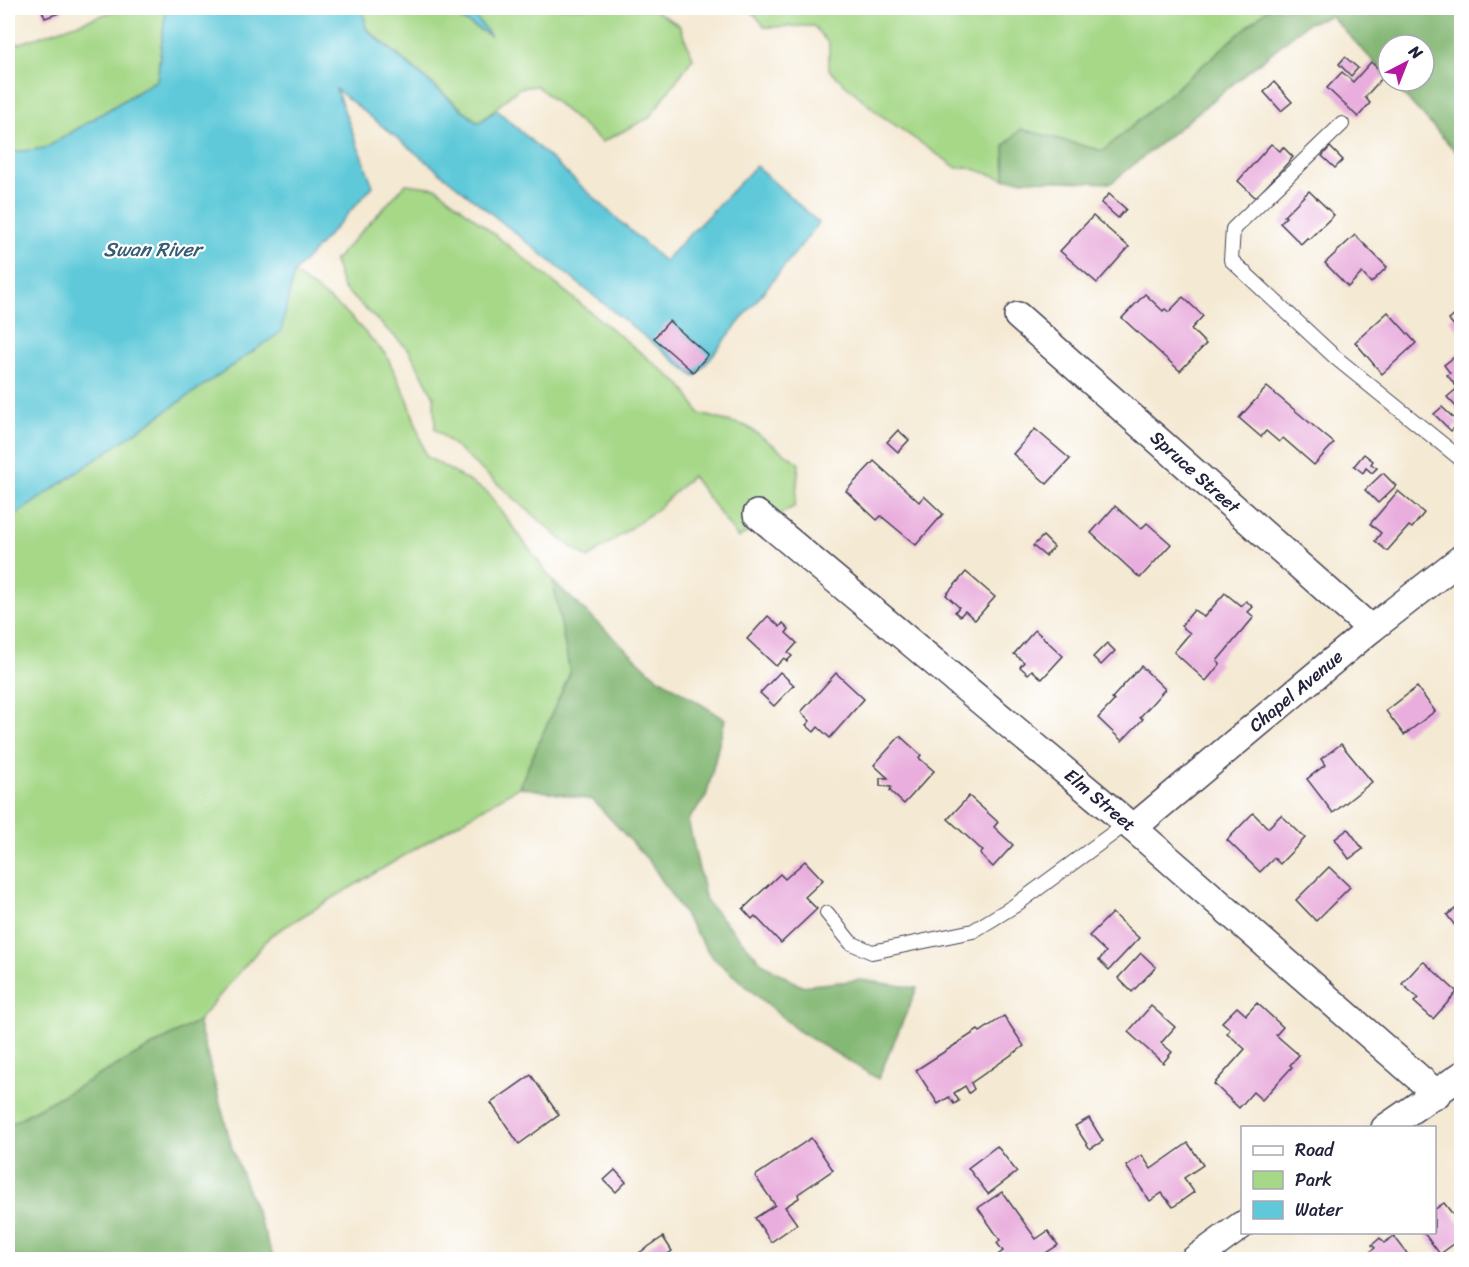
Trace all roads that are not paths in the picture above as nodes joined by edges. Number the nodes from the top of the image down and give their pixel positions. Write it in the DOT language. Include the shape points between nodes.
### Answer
graph roads {
  1 [pos="1342,124"];
  2 [pos="1018,316"];
  3 [pos="1461,460"];
  4 [pos="757,514"];
  5 [pos="1461,558"];
  6 [pos="1371,629"];
  7 [pos="1130,825"];
  8 [pos="827,913"];
  9 [pos="1461,1075"];
  10 [pos="1437,1094"];
  11 [pos="1388,1126"];
  12 [pos="1241,1226"];
  13 [pos="1194,1260"];
  1 -- 3 [label="lane" via="1233,229 1231,260 1336,358"];
  2 -- 6 [label="street, Spruce Street"];
  4 -- 7 [label="street, Elm Street"];
  5 -- 6 [label="street, Chapel Avenue"];
  6 -- 7 [label="street, Chapel Avenue"];
  7 -- 8 [label="lane" via="973,931 872,952 851,943"];
  7 -- 10 [label="street, Elm Street"];
  9 -- 10 [label="street"];
  10 -- 11 [label="street"];
  12 -- 13 [label="street"];
}
